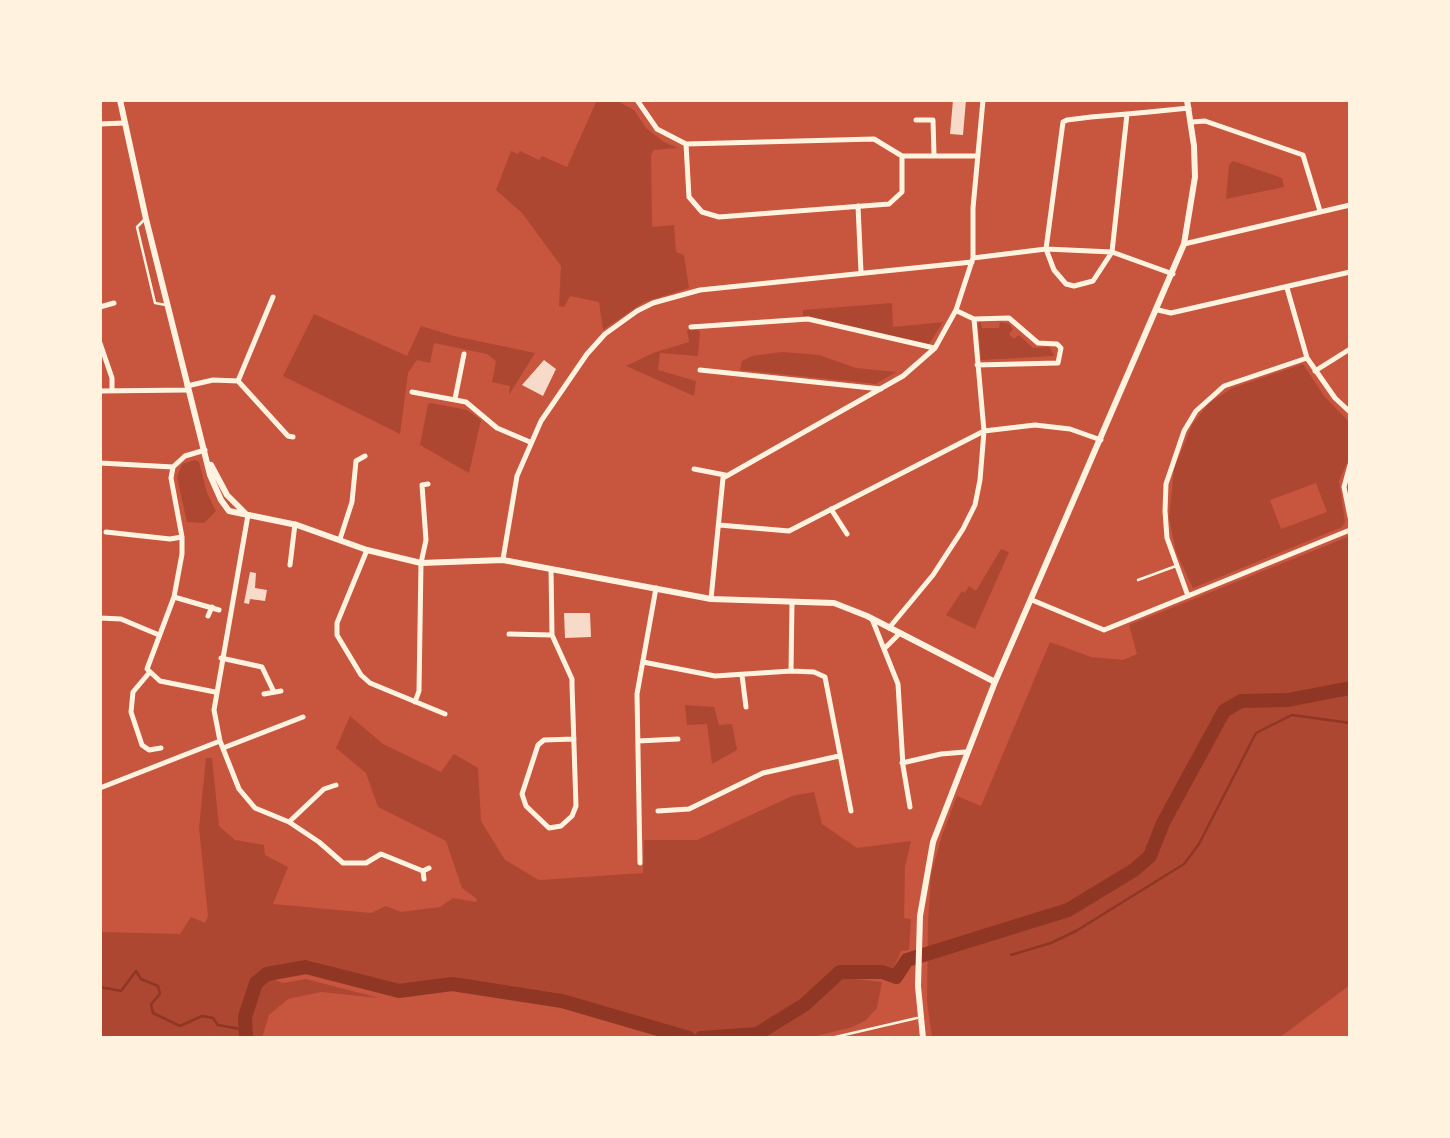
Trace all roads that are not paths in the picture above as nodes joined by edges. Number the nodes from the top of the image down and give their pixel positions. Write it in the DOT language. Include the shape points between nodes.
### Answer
graph roads {
  1 [pos="120,100"];
  2 [pos="637,100"];
  3 [pos="983,100"];
  4 [pos="1188,104"];
  5 [pos="1127,114"];
  6 [pos="916,120"];
  7 [pos="1192,122"];
  8 [pos="124,123"];
  9 [pos="100,124"];
  10 [pos="686,144"];
  11 [pos="902,156"];
  12 [pos="934,156"];
  13 [pos="978,156"];
  14 [pos="1350,204"];
  15 [pos="858,206"];
  16 [pos="1320,211"];
  17 [pos="1184,244"];
  18 [pos="1046,250"];
  19 [pos="1112,252"];
  20 [pos="972,260"];
  21 [pos="861,272"];
  22 [pos="1350,272"];
  23 [pos="1173,274"];
  24 [pos="1286,287"];
  25 [pos="273,297"];
  26 [pos="114,303"];
  27 [pos="100,307"];
  28 [pos="956,310"];
  29 [pos="1158,310"];
  30 [pos="974,318"];
  31 [pos="691,327"];
  32 [pos="100,342"];
  33 [pos="935,348"];
  34 [pos="1350,350"];
  35 [pos="464,354"];
  36 [pos="1307,358"];
  37 [pos="977,366"];
  38 [pos="700,370"];
  39 [pos="1315,371"];
  40 [pos="238,381"];
  41 [pos="188,388"];
  42 [pos="883,389"];
  43 [pos="100,391"];
  44 [pos="112,391"];
  45 [pos="412,392"];
  46 [pos="455,399"];
  47 [pos="1350,412"];
  48 [pos="984,431"];
  49 [pos="293,436"];
  50 [pos="1100,440"];
  51 [pos="530,442"];
  52 [pos="205,450"];
  53 [pos="365,456"];
  54 [pos="100,462"];
  55 [pos="1350,464"];
  56 [pos="173,467"];
  57 [pos="694,469"];
  58 [pos="726,475"];
  59 [pos="428,484"];
  60 [pos="830,508"];
  61 [pos="248,516"];
  62 [pos="1350,517"];
  63 [pos="295,524"];
  64 [pos="719,525"];
  65 [pos="1350,530"];
  66 [pos="106,532"];
  67 [pos="847,534"];
  68 [pos="182,537"];
  69 [pos="340,539"];
  70 [pos="367,550"];
  71 [pos="503,560"];
  72 [pos="422,564"];
  73 [pos="290,565"];
  74 [pos="1177,566"];
  75 [pos="551,569"];
  76 [pos="1138,580"];
  77 [pos="656,588"];
  78 [pos="1188,596"];
  79 [pos="174,597"];
  80 [pos="711,599"];
  81 [pos="1032,600"];
  82 [pos="792,602"];
  83 [pos="208,616"];
  84 [pos="100,618"];
  85 [pos="872,619"];
  86 [pos="889,628"];
  87 [pos="509,634"];
  88 [pos="900,634"];
  89 [pos="552,635"];
  90 [pos="159,636"];
  91 [pos="886,647"];
  92 [pos="221,658"];
  93 [pos="643,662"];
  94 [pos="791,671"];
  95 [pos="149,673"];
  96 [pos="742,674"];
  97 [pos="995,682"];
  98 [pos="215,692"];
  99 [pos="264,694"];
  100 [pos="415,702"];
  101 [pos="746,707"];
  102 [pos="445,714"];
  103 [pos="303,717"];
  104 [pos="574,739"];
  105 [pos="678,739"];
  106 [pos="220,741"];
  107 [pos="638,741"];
  108 [pos="162,748"];
  109 [pos="223,748"];
  110 [pos="965,752"];
  111 [pos="839,756"];
  112 [pos="902,763"];
  113 [pos="336,785"];
  114 [pos="100,788"];
  115 [pos="910,807"];
  116 [pos="658,810"];
  117 [pos="668,810"];
  118 [pos="851,811"];
  119 [pos="669,818"];
  120 [pos="288,822"];
  121 [pos="631,854"];
  122 [pos="640,854"];
  123 [pos="366,863"];
  124 [pos="640,863"];
  125 [pos="373,870"];
  126 [pos="424,879"];
  127 [pos="919,1018"];
  128 [pos="831,1038"];
  129 [pos="923,1038"];
  1 -- 8 [label="street"];
  2 -- 10 [label="street" via="657,129"];
  3 -- 13 [label="street"];
  4 -- 5 [label="street"];
  4 -- 7 [label="street"];
  5 -- 18 [label="street" via="1063,122"];
  5 -- 19 [label="street"];
  6 -- 12 [label="street" via="933,120"];
  7 -- 16 [label="street" via="1303,155"];
  7 -- 17 [label="street" via="1195,177"];
  8 -- 9 [label="street"];
  8 -- 41 [label="street"];
  10 -- 11 [label="street" via="874,138"];
  10 -- 15 [label="street" via="689,197 710,216"];
  11 -- 12 [label="street"];
  11 -- 15 [label="street" via="898,199"];
  12 -- 13 [label="street"];
  13 -- 20 [label="street"];
  14 -- 16 [label="street"];
  15 -- 21 [label="street"];
  16 -- 17 [label="street"];
  17 -- 23 [label="street"];
  18 -- 19 [label="street"];
  18 -- 19 [label="street" via="1058,278 1074,286 1093,282"];
  18 -- 20 [label="street"];
  19 -- 23 [label="street"];
  20 -- 21 [label="street"];
  20 -- 28 [label="street"];
  21 -- 51 [label="street" via="700,290 654,303 605,334 587,354"];
  22 -- 24 [label="street"];
  23 -- 29 [label="street"];
  24 -- 29 [label="street" via="1171,313"];
  24 -- 36 [label="street"];
  25 -- 40 [label="street"];
  26 -- 27 [label="street"];
  28 -- 30 [label="street"];
  28 -- 33 [label="street"];
  29 -- 50 [label="street"];
  30 -- 37 [label="street"];
  30 -- 37 [label="street" via="1009,318 1038,343 1061,348 1058,362"];
  31 -- 33 [label="street" via="808,319"];
  32 -- 44 [label="street"];
  33 -- 42 [label="street"];
  34 -- 39 [label="street"];
  35 -- 46 [label="street"];
  36 -- 39 [label="street"];
  36 -- 74 [label="street" via="1224,386 1196,410 1166,484 1167,538"];
  37 -- 48 [label="street"];
  38 -- 42 [label="street"];
  39 -- 47 [label="street"];
  40 -- 41 [label="street"];
  40 -- 49 [label="street"];
  41 -- 44 [label="street"];
  41 -- 52 [label="street"];
  42 -- 58 [label="street"];
  43 -- 44 [label="street"];
  45 -- 46 [label="street"];
  46 -- 51 [label="street"];
  48 -- 50 [label="street" via="1034,424"];
  48 -- 60 [label="street"];
  48 -- 86 [label="street" via="980,480 963,529"];
  50 -- 81 [label="street"];
  51 -- 71 [label="street"];
  52 -- 56 [label="street"];
  52 -- 61 [label="street" via="220,500"];
  53 -- 69 [label="street" via="356,461"];
  54 -- 56 [label="street"];
  55 -- 62 [label="street" via="1344,487"];
  56 -- 68 [label="street"];
  57 -- 58 [label="street"];
  58 -- 64 [label="street"];
  59 -- 72 [label="street" via="422,485"];
  60 -- 64 [label="street" via="789,531"];
  60 -- 67 [label="street"];
  61 -- 63 [label="street"];
  61 -- 92 [label="street"];
  63 -- 69 [label="street"];
  63 -- 73 [label="street"];
  64 -- 80 [label="street"];
  65 -- 78 [label="street"];
  66 -- 68 [label="street"];
  68 -- 79 [label="street"];
  69 -- 70 [label="street"];
  70 -- 72 [label="street"];
  70 -- 100 [label="street" via="337,635 370,683"];
  71 -- 72 [label="street"];
  71 -- 75 [label="street"];
  72 -- 100 [label="street"];
  74 -- 76 [label="lane"];
  74 -- 78 [label="street"];
  75 -- 77 [label="street"];
  75 -- 89 [label="street"];
  77 -- 80 [label="street"];
  77 -- 93 [label="street"];
  78 -- 81 [label="street" via="1104,630"];
  79 -- 83 [label="street" via="215,608"];
  79 -- 90 [label="street"];
  80 -- 82 [label="street"];
  81 -- 97 [label="street"];
  82 -- 85 [label="street" via="834,602"];
  82 -- 94 [label="street"];
  84 -- 90 [label="street"];
  85 -- 86 [label="street"];
  85 -- 91 [label="street"];
  86 -- 88 [label="street"];
  87 -- 89 [label="street"];
  88 -- 91 [label="street"];
  88 -- 97 [label="street"];
  89 -- 104 [label="street" via="572,679"];
  90 -- 95 [label="street"];
  91 -- 112 [label="street" via="898,684"];
  92 -- 98 [label="street"];
  92 -- 99 [label="street" via="262,666 277,691"];
  93 -- 96 [label="street" via="714,676"];
  93 -- 107 [label="street"];
  94 -- 96 [label="street"];
  94 -- 111 [label="street" via="826,677"];
  95 -- 98 [label="street" via="171,685"];
  95 -- 108 [label="street" via="133,692 134,726 142,745"];
  96 -- 101 [label="street"];
  97 -- 110 [label="street"];
  98 -- 106 [label="street"];
  100 -- 102 [label="street"];
  103 -- 109 [label="street"];
  104 -- 104 [label="street" via="538,744 522,794 552,829 576,806"];
  105 -- 107 [label="street"];
  106 -- 109 [label="street"];
  106 -- 114 [label="street"];
  107 -- 122 [label="street"];
  109 -- 120 [label="street" via="244,798"];
  110 -- 112 [label="street"];
  110 -- 127 [label="street" via="923,886"];
  111 -- 117 [label="street" via="773,770 689,808"];
  111 -- 118 [label="street"];
  112 -- 115 [label="street"];
  113 -- 120 [label="street" via="323,787"];
  116 -- 117 [label="street"];
  117 -- 119 [label="street"];
  120 -- 123 [label="street" via="343,863"];
  121 -- 122 [label="street"];
  122 -- 124 [label="street"];
  123 -- 125 [label="street"];
  123 -- 126 [label="street" via="389,855 426,869"];
  127 -- 128 [label="lane"];
  127 -- 129 [label="street"];
}
